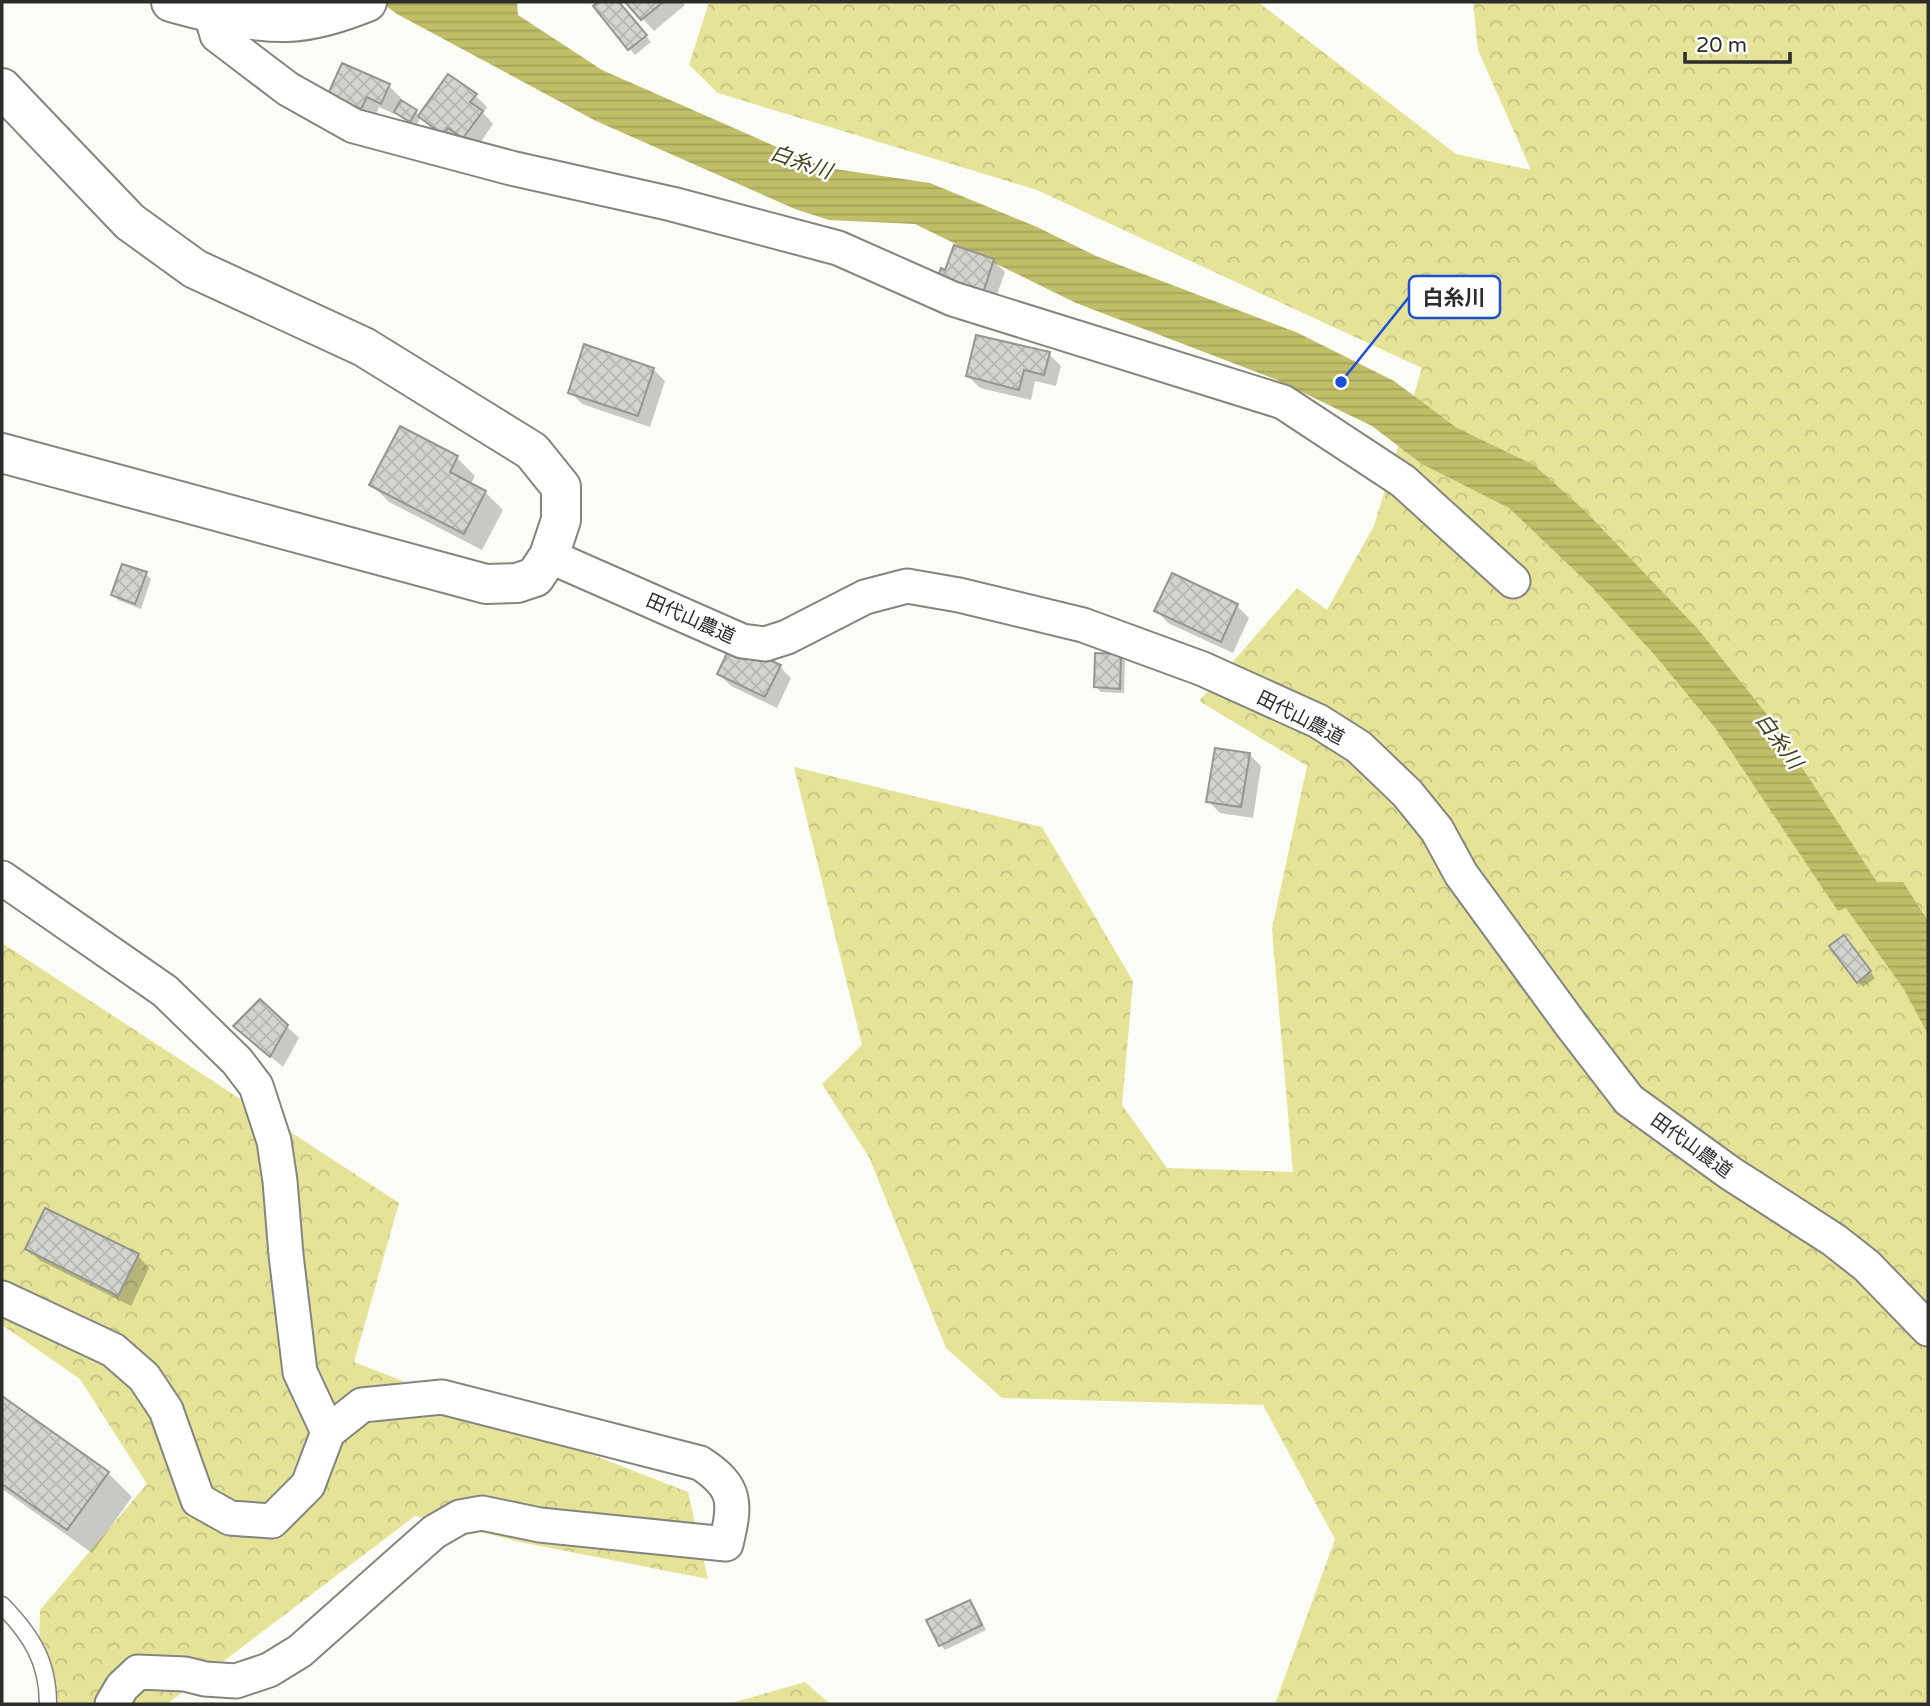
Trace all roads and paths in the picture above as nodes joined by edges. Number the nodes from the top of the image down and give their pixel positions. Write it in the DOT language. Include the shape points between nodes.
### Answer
graph roads {
  1 [pos="171,2"];
  2 [pos="357,6"];
  3 [pos="211,14"];
  4 [pos="2,88"];
  5 [pos="2,453"];
  6 [pos="549,556"];
  7 [pos="1513,581"];
  8 [pos="2,877"];
  9 [pos="2,1298"];
  10 [pos="1928,1329"];
  11 [pos="328,1432"];
  12 [pos="2,1605"];
  13 [pos="48,1704"];
  14 [pos="111,1704"];
  1 -- 3 [label="street"];
  2 -- 3 [label="street" via="289,22"];
  3 -- 7 [label="street" via="218,35 288,89 354,126 838,248 953,299 1283,402 1403,481"];
  4 -- 6 [label="street" via="131,222 195,269 364,347 532,451 561,487 561,520"];
  5 -- 6 [label="street" via="486,584 535,578"];
  6 -- 10 [label="street, 田代山農道" via="742,641 765,644 865,597 907,586 959,595 1083,625 1203,669 1318,721 1359,747 1407,793 1437,830 1461,874 1629,1100 1834,1240 1867,1266"];
  8 -- 11 [label="street" via="165,991 237,1061 256,1086 281,1181 300,1372"];
  9 -- 11 [label="street" via="113,1350 144,1377 166,1410 198,1500 229,1518 272,1521 308,1485"];
  11 -- 14 [label="street" via="362,1405 442,1397 700,1463 720,1476 726,1486 732,1521 726,1544 540,1525 482,1513 460,1517 434,1532 300,1651 269,1670 236,1681 138,1672"];
  12 -- 13 [label="lane" via="30,1637 46,1671"];
}
